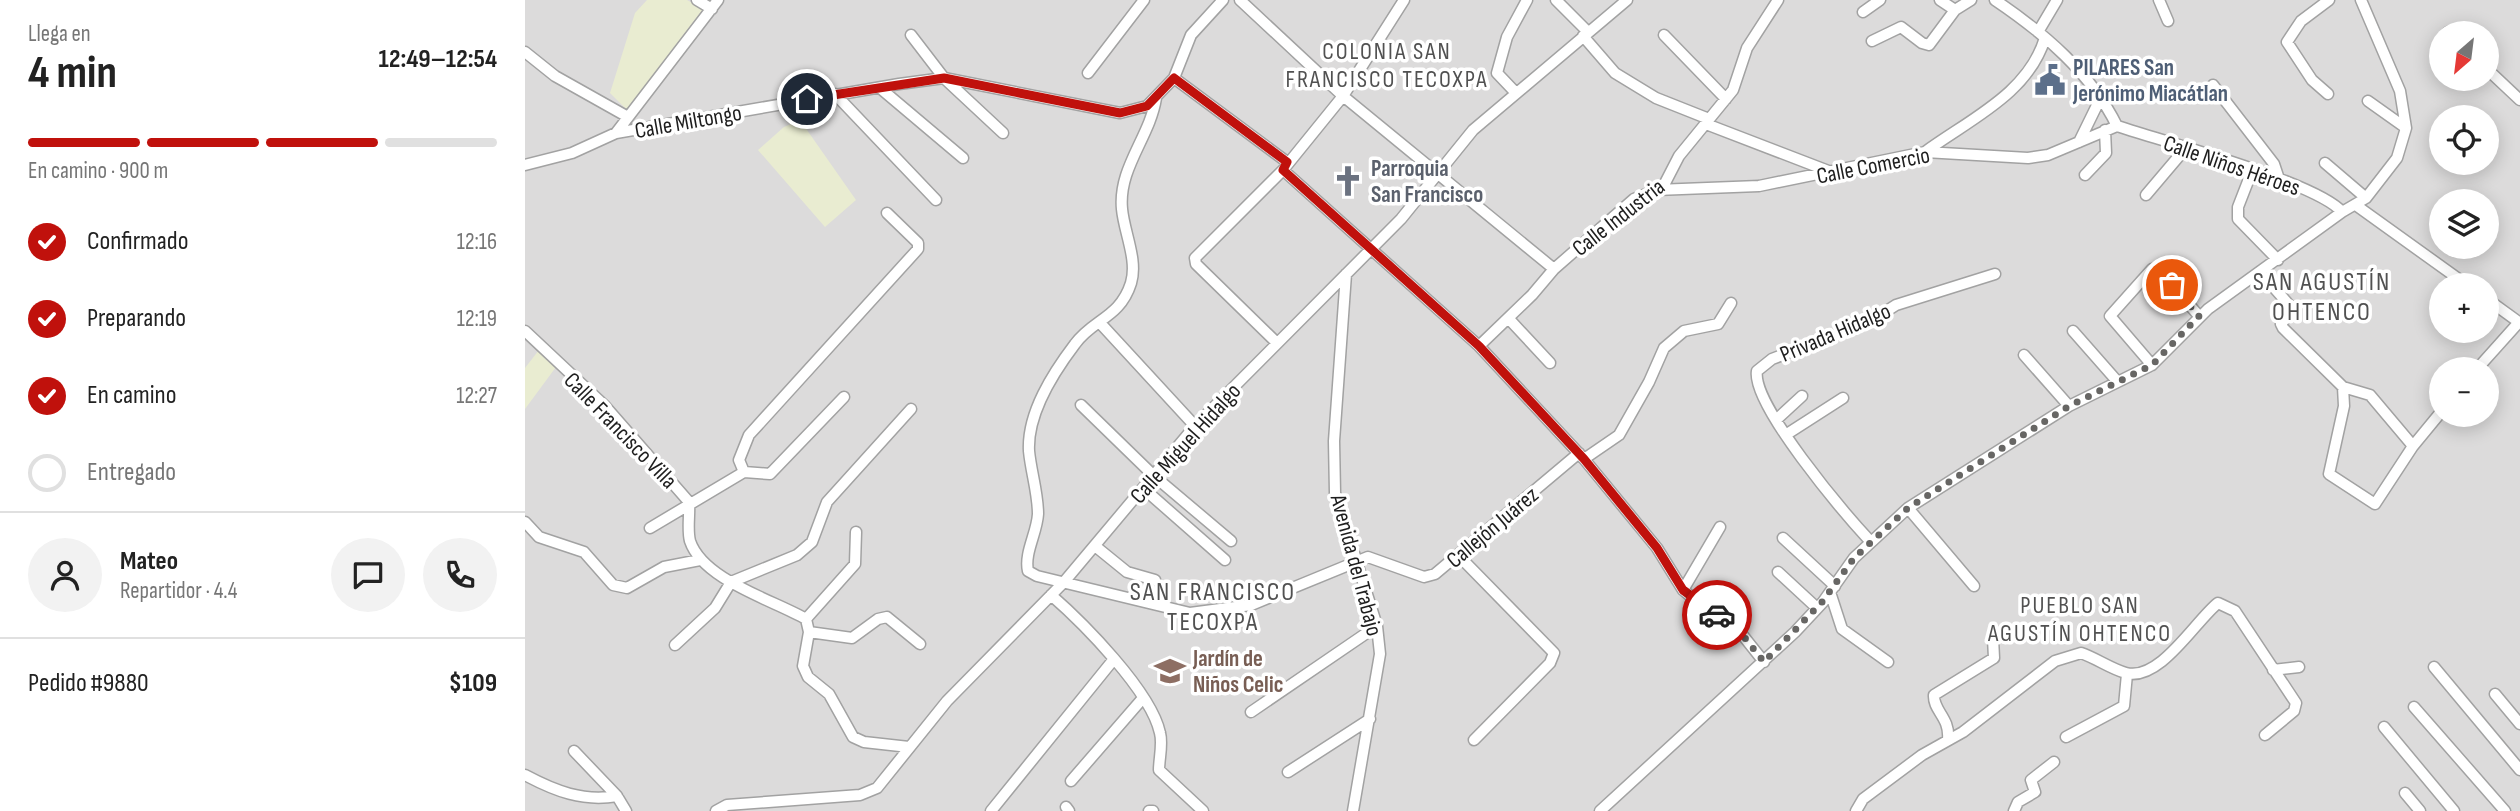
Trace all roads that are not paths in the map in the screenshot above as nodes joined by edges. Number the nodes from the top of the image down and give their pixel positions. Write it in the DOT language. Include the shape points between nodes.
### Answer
graph roads {
  1 [pos="697,0"];
  2 [pos="718,0"];
  3 [pos="1145,0"];
  4 [pos="1223,0"];
  5 [pos="1240,0"];
  6 [pos="1404,0"];
  7 [pos="1527,0"];
  8 [pos="1556,0"];
  9 [pos="1627,0"];
  10 [pos="1778,0"];
  11 [pos="1881,0"];
  12 [pos="1940,0"];
  13 [pos="1971,0"];
  14 [pos="1996,0"];
  15 [pos="2057,0"];
  16 [pos="2159,0"];
  17 [pos="2329,0"];
  18 [pos="2361,0"];
  19 [pos="712,9"];
  20 [pos="1955,10"];
  21 [pos="1863,12"];
  22 [pos="2168,21"];
  23 [pos="1585,34"];
  24 [pos="911,35"];
  25 [pos="1664,35"];
  26 [pos="2042,35"];
  27 [pos="1872,41"];
  28 [pos="525,52"];
  29 [pos="1088,73"];
  30 [pos="944,78"];
  31 [pos="1174,78"];
  32 [pos="2499,80"];
  33 [pos="2213,85"];
  34 [pos="880,88"];
  35 [pos="1516,93"];
  36 [pos="835,94"];
  37 [pos="2328,94"];
  38 [pos="2102,95"];
  39 [pos="1343,96"];
  40 [pos="1156,98"];
  41 [pos="1726,99"];
  42 [pos="2520,100"];
  43 [pos="2368,101"];
  44 [pos="628,117"];
  45 [pos="1708,121"];
  46 [pos="2117,126"];
  47 [pos="2406,128"];
  48 [pos="2105,130"];
  49 [pos="1003,132"];
  50 [pos="616,133"];
  51 [pos="2078,144"];
  52 [pos="2185,149"];
  53 [pos="1926,152"];
  54 [pos="963,158"];
  55 [pos="2325,163"];
  56 [pos="525,165"];
  57 [pos="1285,166"];
  58 [pos="2252,171"];
  59 [pos="1438,173"];
  60 [pos="1831,173"];
  61 [pos="2085,175"];
  62 [pos="2279,179"];
  63 [pos="1664,187"];
  64 [pos="2145,195"];
  65 [pos="2366,198"];
  66 [pos="936,200"];
  67 [pos="2357,206"];
  68 [pos="2341,212"];
  69 [pos="887,213"];
  70 [pos="1372,248"];
  71 [pos="2279,260"];
  72 [pos="1554,269"];
  73 [pos="2261,273"];
  74 [pos="2450,273"];
  75 [pos="1346,274"];
  76 [pos="1995,274"];
  77 [pos="1731,303"];
  78 [pos="2499,308"];
  79 [pos="2199,316"];
  80 [pos="1509,318"];
  81 [pos="2519,323"];
  82 [pos="1101,324"];
  83 [pos="525,331"];
  84 [pos="2073,331"];
  85 [pos="1277,343"];
  86 [pos="1479,346"];
  87 [pos="2024,355"];
  88 [pos="2488,357"];
  89 [pos="1550,363"];
  90 [pos="2152,365"];
  91 [pos="2117,381"];
  92 [pos="2343,387"];
  93 [pos="1802,396"];
  94 [pos="844,397"];
  95 [pos="1843,398"];
  96 [pos="1081,405"];
  97 [pos="2069,406"];
  98 [pos="911,409"];
  99 [pos="1777,419"];
  100 [pos="1195,426"];
  101 [pos="2429,427"];
  102 [pos="1787,434"];
  103 [pos="2413,446"];
  104 [pos="1581,456"];
  105 [pos="744,472"];
  106 [pos="1154,476"];
  107 [pos="1143,488"];
  108 [pos="689,502"];
  109 [pos="1908,508"];
  110 [pos="525,522"];
  111 [pos="1720,527"];
  112 [pos="650,528"];
  113 [pos="856,532"];
  114 [pos="1783,538"];
  115 [pos="1231,541"];
  116 [pos="1870,541"];
  117 [pos="1095,546"];
  118 [pos="1459,556"];
  119 [pos="700,560"];
  120 [pos="1225,560"];
  121 [pos="1357,561"];
  122 [pos="1778,572"];
  123 [pos="1155,580"];
  124 [pos="731,582"];
  125 [pos="1064,582"];
  126 [pos="1974,586"];
  127 [pos="1832,589"];
  128 [pos="1683,590"];
  129 [pos="1051,595"];
  130 [pos="1817,608"];
  131 [pos="806,619"];
  132 [pos="1377,626"];
  133 [pos="810,632"];
  134 [pos="1993,638"];
  135 [pos="920,644"];
  136 [pos="675,645"];
  137 [pos="1114,659"];
  138 [pos="1764,662"];
  139 [pos="1888,662"];
  140 [pos="2299,667"];
  141 [pos="2434,667"];
  142 [pos="2273,670"];
  143 [pos="2127,674"];
  144 [pos="2495,694"];
  145 [pos="1143,698"];
  146 [pos="2414,707"];
  147 [pos="1251,712"];
  148 [pos="1370,719"];
  149 [pos="2520,724"];
  150 [pos="2384,727"];
  151 [pos="2265,735"];
  152 [pos="2066,737"];
  153 [pos="1948,739"];
  154 [pos="1474,740"];
  155 [pos="909,747"];
  156 [pos="574,751"];
  157 [pos="2055,762"];
  158 [pos="2520,770"];
  159 [pos="1288,772"];
  160 [pos="525,775"];
  161 [pos="1071,781"];
  162 [pos="2405,793"];
  163 [pos="617,796"];
  164 [pos="626,811"];
  165 [pos="716,811"];
  166 [pos="991,811"];
  167 [pos="1203,811"];
  168 [pos="1353,811"];
  169 [pos="1600,811"];
  170 [pos="1856,811"];
  171 [pos="2014,811"];
  172 [pos="2420,811"];
  173 [pos="2454,811"];
  174 [pos="2505,811"];
  1 -- 19 [label="street"];
  2 -- 19 [label="street"];
  3 -- 29 [label="street"];
  4 -- 31 [label="street" via="1191,35"];
  5 -- 39 [label="street"];
  6 -- 39 [label="street"];
  7 -- 35 [label="street" via="1507,37 1497,73"];
  8 -- 23 [label="street"];
  9 -- 23 [label="street, Calle Miguel Hidalgo"];
  10 -- 41 [label="street, Calle Industria" via="1753,38"];
  11 -- 21 [label="street"];
  12 -- 20 [label="street"];
  13 -- 20 [label="street"];
  14 -- 26 [label="street"];
  15 -- 26 [label="street"];
  16 -- 22 [label="street"];
  17 -- 37 [label="street" via="2301,21 2287,42 2312,80"];
  18 -- 47 [label="street" via="2400,92"];
  19 -- 44 [label="street"];
  20 -- 27 [label="street" via="1929,45 1901,27"];
  23 -- 35 [label="street, Calle Miguel Hidalgo"];
  23 -- 45 [label="street" via="1615,73"];
  24 -- 30 [label="street"];
  25 -- 41 [label="street"];
  26 -- 38 [label="street"];
  26 -- 53 [label="street" via="2040,55 2019,86"];
  28 -- 44 [label="street" via="555,76"];
  30 -- 34 [label="street, Calle Miltongo"];
  30 -- 40 [label="street, Calle Miltongo" via="1120,113"];
  30 -- 49 [label="street"];
  31 -- 40 [label="street, Calle Miltongo"];
  31 -- 57 [label="street"];
  32 -- 42 [label="street"];
  33 -- 62 [label="street" via="2274,164"];
  34 -- 36 [label="street, Calle Miltongo"];
  34 -- 54 [label="street"];
  35 -- 59 [label="street, Calle Miguel Hidalgo" via="1473,130"];
  36 -- 50 [label="street, Calle Miltongo"];
  36 -- 66 [label="street"];
  38 -- 46 [label="street"];
  38 -- 51 [label="street"];
  39 -- 57 [label="street"];
  39 -- 59 [label="street"];
  40 -- 82 [label="street" via="1125,175 1122,208 1132,280 1122,304"];
  41 -- 45 [label="street, Calle Industria"];
  43 -- 47 [label="street"];
  44 -- 50 [label="street"];
  45 -- 60 [label="street"];
  45 -- 63 [label="street, Calle Industria" via="1679,156"];
  46 -- 48 [label="street, Calle Comercio"];
  46 -- 52 [label="street, Calle Niños Héroes"];
  47 -- 65 [label="street" via="2397,158"];
  48 -- 51 [label="street, Calle Comercio"];
  48 -- 61 [label="street" via="2106,153"];
  50 -- 56 [label="street, Calle Miltongo" via="572,153"];
  51 -- 53 [label="street, Calle Comercio" via="2028,158"];
  52 -- 58 [label="street, Calle Niños Héroes"];
  52 -- 64 [label="street"];
  53 -- 60 [label="street, Calle Comercio"];
  55 -- 65 [label="street"];
  57 -- 70 [label="street"];
  57 -- 85 [label="street" via="1199,254 1196,264"];
  58 -- 62 [label="street, Calle Niños Héroes"];
  58 -- 71 [label="street" via="2238,206 2238,219"];
  59 -- 70 [label="street, Calle Miguel Hidalgo"];
  59 -- 72 [label="street"];
  60 -- 63 [label="street, Calle Comercio" via="1759,186"];
  62 -- 68 [label="street, Calle Niños Héroes" via="2328,198"];
  63 -- 72 [label="street, Calle Industria" via="1634,200"];
  65 -- 67 [label="street"];
  67 -- 68 [label="street"];
  67 -- 74 [label="street"];
  68 -- 71 [label="street"];
  69 -- 105 [label="street" via="919,249 749,435 739,460"];
  70 -- 75 [label="street, Calle Miguel Hidalgo"];
  70 -- 86 [label="street"];
  71 -- 73 [label="street"];
  72 -- 80 [label="street, Calle Industria"];
  73 -- 79 [label="street"];
  73 -- 92 [label="street" via="2291,307 2283,328"];
  75 -- 85 [label="street, Calle Miguel Hidalgo"];
  75 -- 121 [label="street, Avenida del Trabajo" via="1334,441 1335,493"];
  76 -- 99 [label="street, Privada Hidalgo" via="1896,305 1871,321 1763,364 1755,380"];
  77 -- 104 [label="street, Callejón Juárez" via="1719,324 1684,331 1664,348 1619,435"];
  78 -- 81 [label="street"];
  79 -- 90 [label="street"];
  79 -- 90 [label="street" via="2155,267 2112,315"];
  80 -- 86 [label="street, Calle Industria"];
  80 -- 89 [label="street"];
  81 -- 88 [label="street"];
  82 -- 100 [label="street"];
  82 -- 125 [label="street" via="1076,341 1055,375 1036,410 1029,448 1038,512 1028,571"];
  83 -- 108 [label="street, Calle Francisco Villa" via="604,406"];
  84 -- 91 [label="street"];
  85 -- 100 [label="street, Calle Miguel Hidalgo"];
  86 -- 104 [label="street"];
  87 -- 97 [label="street"];
  90 -- 91 [label="street"];
  91 -- 97 [label="street"];
  92 -- 103 [label="street" via="2370,395"];
  92 -- 103 [label="street" via="2344,406 2329,474 2375,504"];
  93 -- 99 [label="street"];
  94 -- 105 [label="street" via="770,474"];
  95 -- 102 [label="street"];
  96 -- 106 [label="street"];
  97 -- 109 [label="street"];
  98 -- 124 [label="street" via="827,502 812,542 797,555"];
  99 -- 102 [label="street, Privada Hidalgo"];
  100 -- 106 [label="street, Calle Miguel Hidalgo"];
  101 -- 103 [label="street"];
  102 -- 116 [label="street, Privada Hidalgo" via="1822,487"];
  104 -- 118 [label="street, Callejón Juárez"];
  104 -- 128 [label="street" via="1657,548"];
  105 -- 108 [label="street"];
  106 -- 107 [label="street, Calle Miguel Hidalgo"];
  106 -- 115 [label="street"];
  107 -- 117 [label="street, Calle Miguel Hidalgo"];
  107 -- 120 [label="street"];
  108 -- 112 [label="street"];
  108 -- 119 [label="street, Calle Francisco Villa" via="690,539"];
  109 -- 116 [label="street"];
  109 -- 126 [label="street"];
  110 -- 119 [label="street" via="539,537 584,552 613,585 628,588 664,567"];
  111 -- 128 [label="street"];
  113 -- 131 [label="street" via="855,564"];
  114 -- 127 [label="street"];
  116 -- 127 [label="street"];
  117 -- 123 [label="street" via="1128,572"];
  117 -- 125 [label="street, Calle Miguel Hidalgo"];
  118 -- 121 [label="street, Callejón Juárez" via="1424,577 1373,557"];
  118 -- 154 [label="street" via="1554,653 1550,663"];
  119 -- 124 [label="street"];
  121 -- 125 [label="street" via="1251,605 1189,613"];
  121 -- 132 [label="street, Avenida del Trabajo"];
  122 -- 130 [label="street"];
  124 -- 131 [label="street"];
  124 -- 136 [label="street" via="715,608"];
  125 -- 129 [label="street, Calle Miguel Hidalgo"];
  127 -- 130 [label="street"];
  127 -- 139 [label="street" via="1842,629"];
  128 -- 138 [label="street" via="1733,623"];
  129 -- 137 [label="street"];
  129 -- 155 [label="street, Calle Miguel Hidalgo" via="947,701"];
  130 -- 138 [label="street"];
  131 -- 133 [label="street"];
  132 -- 147 [label="street"];
  132 -- 148 [label="street, Avenida del Trabajo" via="1380,654"];
  133 -- 135 [label="street" via="852,638 887,617"];
  133 -- 155 [label="street" via="803,666 808,677 829,694 853,737"];
  134 -- 153 [label="street" via="1994,658 1934,695 1933,702 1947,720"];
  137 -- 145 [label="street"];
  137 -- 166 [label="street"];
  138 -- 169 [label="street"];
  140 -- 142 [label="street"];
  141 -- 158 [label="street"];
  142 -- 143 [label="street" via="2235,611 2218,603 2178,648 2148,670"];
  142 -- 151 [label="street" via="2296,707"];
  143 -- 152 [label="street" via="2124,706"];
  143 -- 153 [label="street" via="2071,653"];
  144 -- 149 [label="street"];
  145 -- 161 [label="street"];
  145 -- 167 [label="street" via="1160,733 1159,770"];
  146 -- 174 [label="street"];
  148 -- 159 [label="street"];
  148 -- 168 [label="street, Avenida del Trabajo"];
  150 -- 173 [label="street"];
  153 -- 170 [label="street" via="1863,799"];
  155 -- 165 [label="street, Calle Miguel Hidalgo" via="870,793 727,805"];
  156 -- 163 [label="street"];
  157 -- 171 [label="street" via="2031,780 2035,792"];
  160 -- 163 [label="street" via="555,791 589,798"];
  162 -- 172 [label="street"];
  163 -- 164 [label="street"];
}
